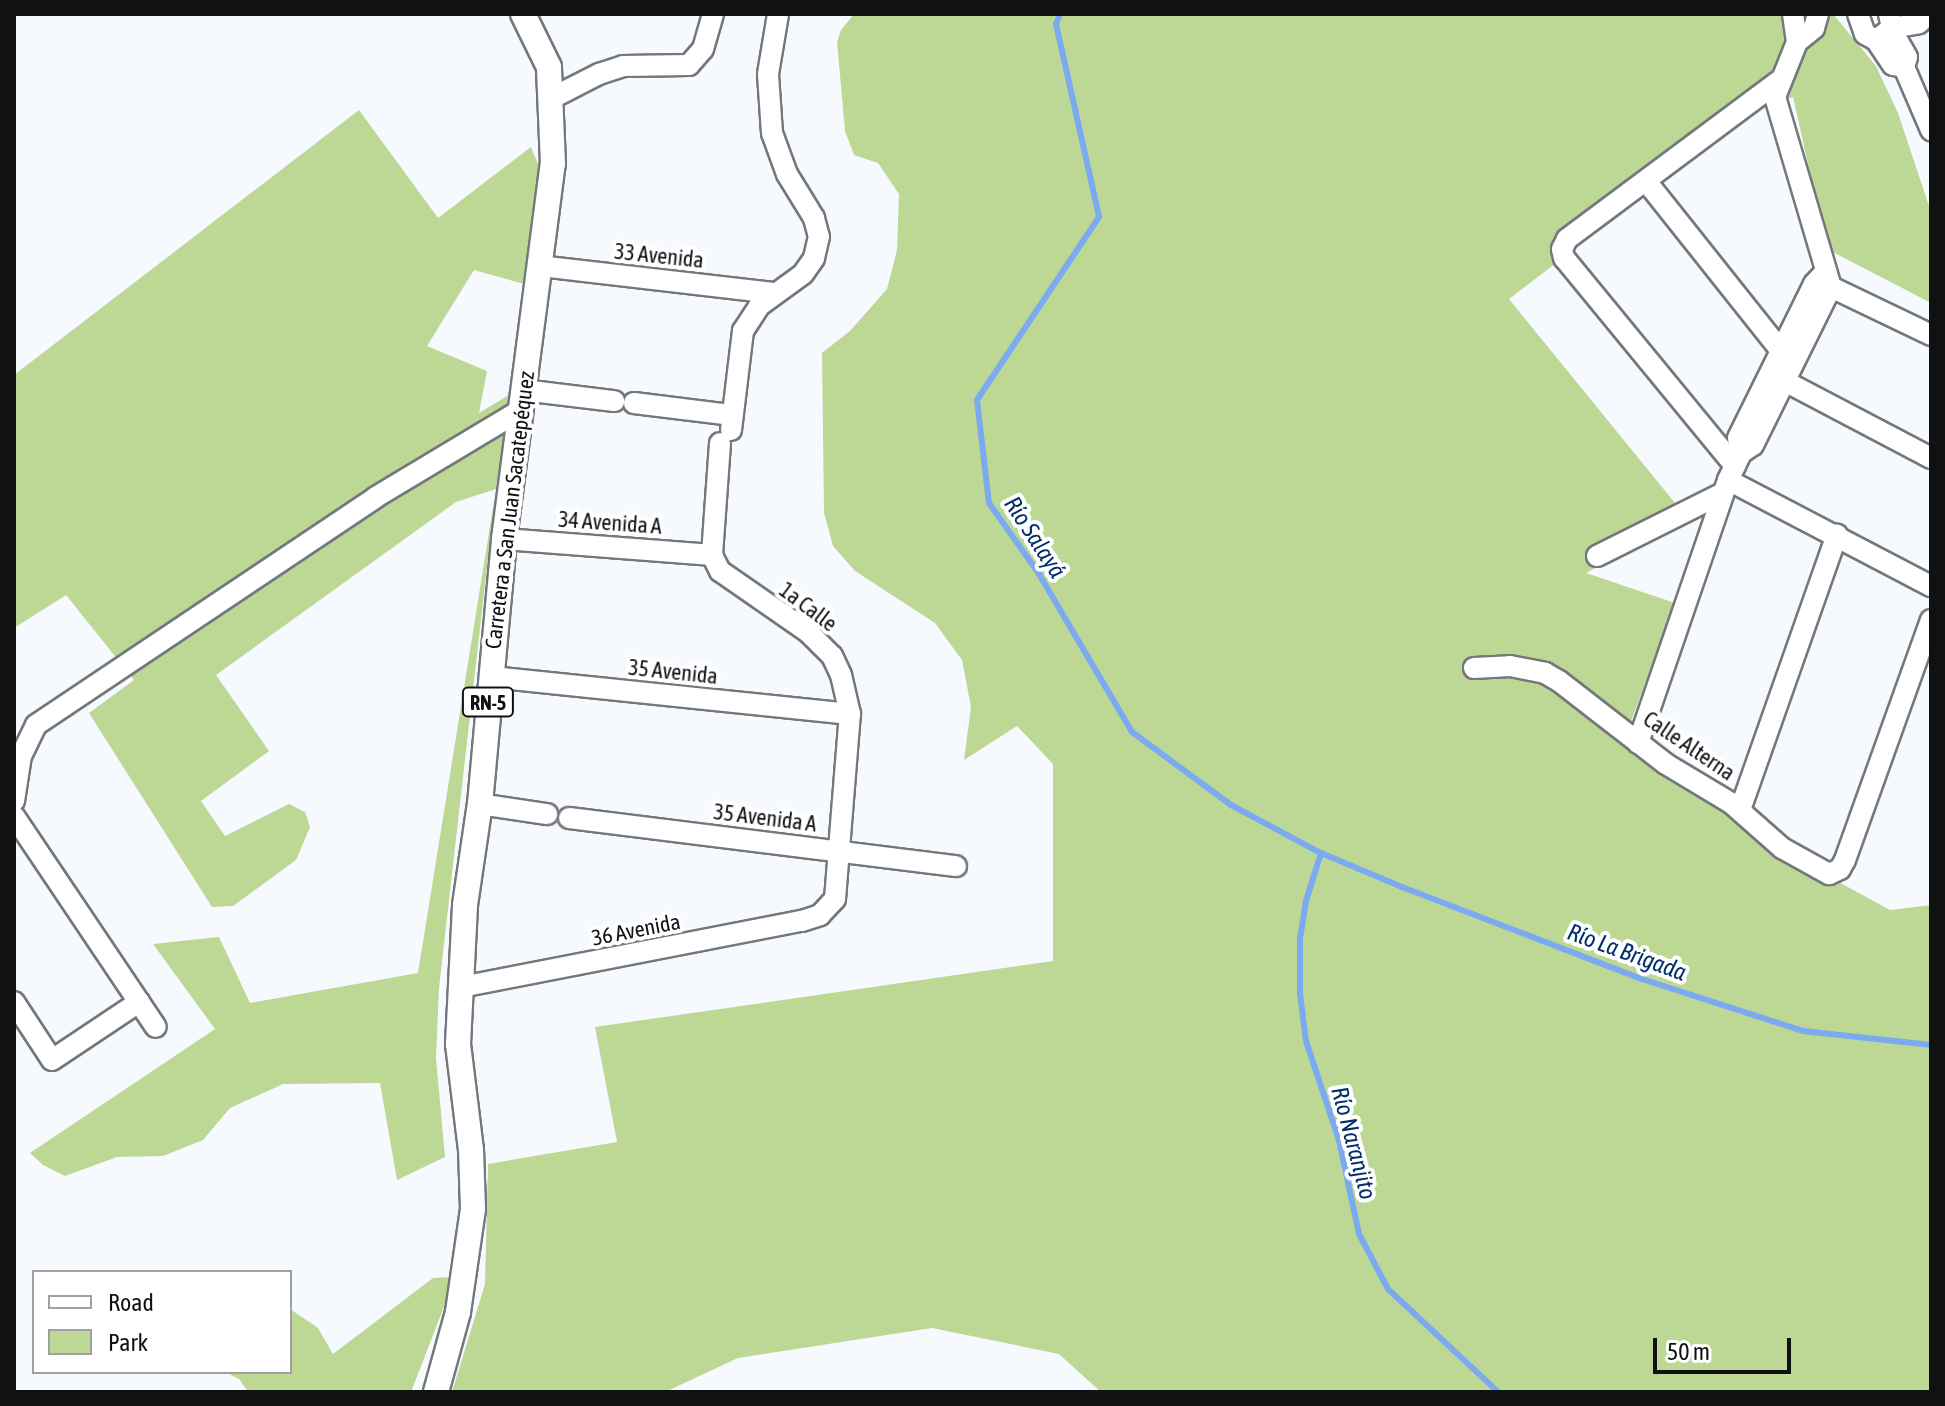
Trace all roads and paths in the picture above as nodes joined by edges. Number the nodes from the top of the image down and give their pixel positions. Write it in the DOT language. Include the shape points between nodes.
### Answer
graph roads {
  1 [pos="713,14"];
  2 [pos="778,14"];
  3 [pos="1793,14"];
  4 [pos="1818,14"];
  5 [pos="1928,14"];
  6 [pos="525,15"];
  7 [pos="1861,16"];
  8 [pos="1887,28"];
  9 [pos="1797,42"];
  10 [pos="1778,82"];
  11 [pos="552,98"];
  12 [pos="1931,130"];
  13 [pos="1646,181"];
  14 [pos="540,266"];
  15 [pos="1828,280"];
  16 [pos="774,293"];
  17 [pos="1931,335"];
  18 [pos="1781,351"];
  19 [pos="1777,378"];
  20 [pos="522,400"];
  21 [pos="728,429"];
  22 [pos="1931,458"];
  23 [pos="1732,473"];
  24 [pos="1837,535"];
  25 [pos="504,539"];
  26 [pos="712,555"];
  27 [pos="1597,556"];
  28 [pos="1931,586"];
  29 [pos="1931,620"];
  30 [pos="1474,668"];
  31 [pos="492,677"];
  32 [pos="850,714"];
  33 [pos="1638,743"];
  34 [pos="14,801"];
  35 [pos="480,804"];
  36 [pos="1740,810"];
  37 [pos="547,814"];
  38 [pos="14,816"];
  39 [pos="569,818"];
  40 [pos="839,852"];
  41 [pos="956,866"];
  42 [pos="820,915"];
  43 [pos="461,987"];
  44 [pos="14,1002"];
  45 [pos="139,1002"];
  46 [pos="156,1027"];
  47 [pos="436,1392"];
  1 -- 11 [label="street" via="703,49 689,65 623,66"];
  2 -- 16 [label="street" via="768,74 772,133 819,237 803,274"];
  3 -- 9 [label="street"];
  4 -- 9 [label="street" via="1814,28"];
  5 -- 8 [label="street" via="1919,23"];
  6 -- 11 [label="main road, Carretera a San Juan Sacatepéquez / RN-5" via="546,55"];
  7 -- 8 [label="street" via="1865,34"];
  8 -- 12 [label="street" via="1893,65 1904,67"];
  9 -- 10 [label="street"];
  10 -- 13 [label="street"];
  10 -- 15 [label="street" via="1777,110"];
  11 -- 14 [label="main road, Carretera a San Juan Sacatepéquez / RN-5" via="551,198"];
  13 -- 18 [label="street"];
  13 -- 23 [label="street" via="1567,239 1564,258"];
  14 -- 16 [label="street, 33 Avenida"];
  14 -- 20 [label="main road, Carretera a San Juan Sacatepéquez / RN-5"];
  15 -- 17 [label="street"];
  15 -- 18 [label="street" via="1814,284"];
  15 -- 19 [label="street"];
  16 -- 21 [label="street" via="743,331"];
  18 -- 19 [label="street"];
  19 -- 22 [label="street"];
  19 -- 23 [label="street" via="1738,438"];
  20 -- 21 [label="street" via="624,402"];
  20 -- 25 [label="main road, Carretera a San Juan Sacatepéquez / RN-5"];
  20 -- 34 [label="street" via="36,725 21,756"];
  21 -- 26 [label="street"];
  23 -- 24 [label="street"];
  23 -- 27 [label="street"];
  23 -- 33 [label="street"];
  24 -- 28 [label="street"];
  24 -- 36 [label="street"];
  25 -- 26 [label="street, 34 Avenida A"];
  25 -- 31 [label="main road, Carretera a San Juan Sacatepéquez / RN-5"];
  26 -- 32 [label="street, 1a Calle" via="729,580 808,632 832,656"];
  29 -- 36 [label="street, Calle Alterna" via="1840,869 1825,873 1782,848"];
  30 -- 33 [label="street, Calle Alterna" via="1510,666 1545,673"];
  31 -- 32 [label="street, 35 Avenida"];
  31 -- 35 [label="main road, Carretera a San Juan Sacatepéquez / RN-5"];
  32 -- 40 [label="street, 1a Calle"];
  33 -- 36 [label="street, Calle Alterna"];
  35 -- 37 [label="street"];
  35 -- 43 [label="main road, Carretera a San Juan Sacatepéquez / RN-5" via="465,905"];
  38 -- 45 [label="street"];
  39 -- 40 [label="street, 35 Avenida A"];
  40 -- 41 [label="street, 35 Avenida A"];
  40 -- 42 [label="street, 1a Calle" via="835,899"];
  42 -- 43 [label="street, 36 Avenida"];
  43 -- 47 [label="main road, Carretera a San Juan Sacatepéquez / RN-5" via="458,1044 473,1209 458,1312"];
  44 -- 45 [label="street" via="52,1060"];
  45 -- 46 [label="street"];
}
